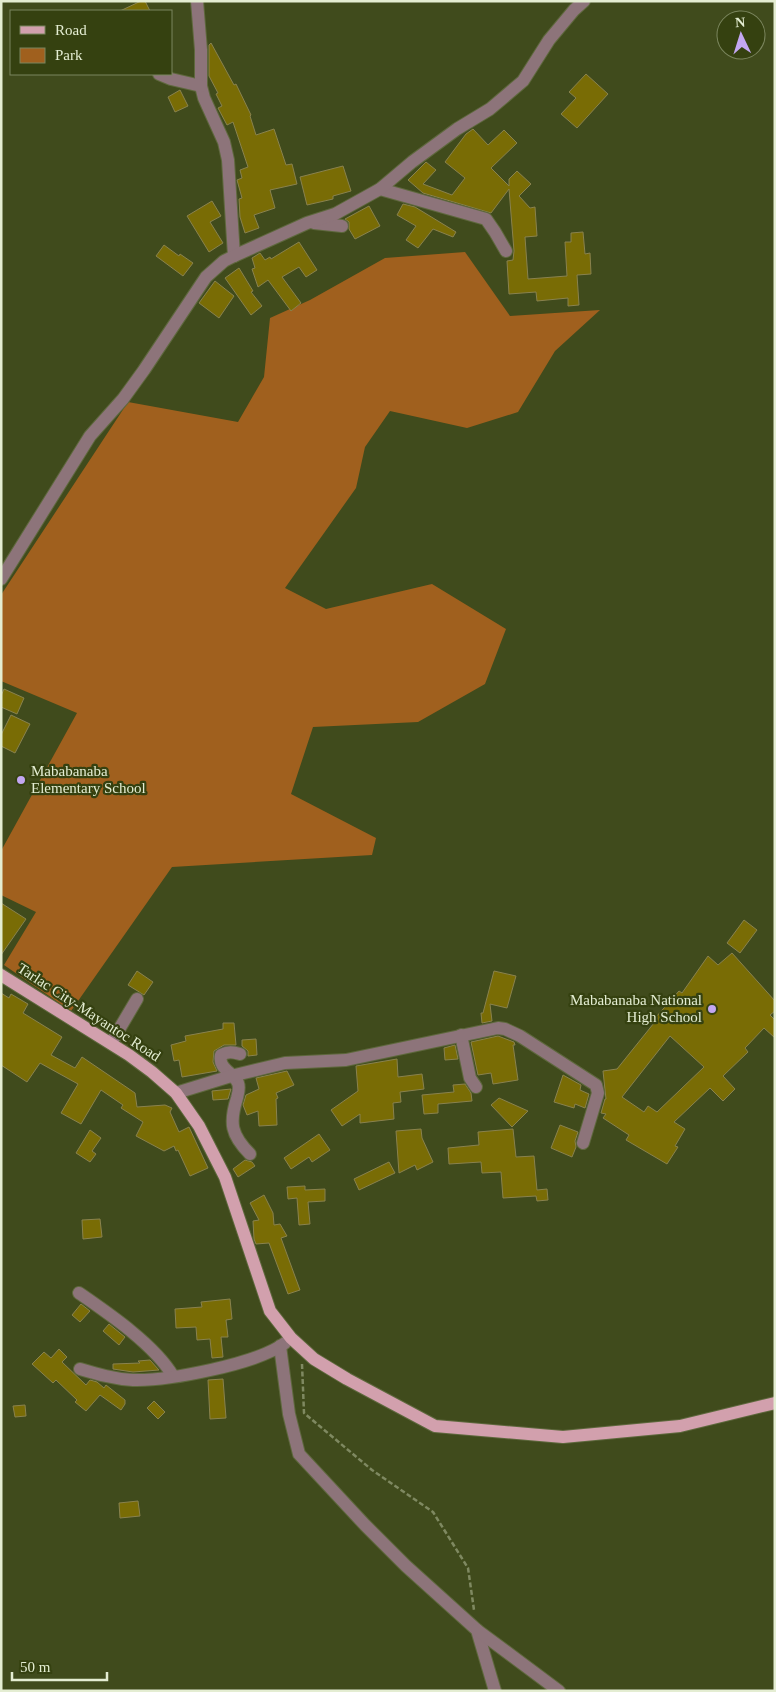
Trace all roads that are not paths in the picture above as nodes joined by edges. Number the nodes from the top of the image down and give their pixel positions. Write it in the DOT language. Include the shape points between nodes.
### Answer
graph roads {
  1 [pos="197,1"];
  2 [pos="584,1"];
  3 [pos="161,75"];
  4 [pos="201,86"];
  5 [pos="380,190"];
  6 [pos="307,224"];
  7 [pos="342,226"];
  8 [pos="506,252"];
  9 [pos="234,256"];
  10 [pos="1,579"];
  11 [pos="1,975"];
  12 [pos="137,999"];
  13 [pos="461,1035"];
  14 [pos="111,1044"];
  15 [pos="240,1054"];
  16 [pos="231,1076"];
  17 [pos="476,1087"];
  18 [pos="176,1093"];
  19 [pos="583,1143"];
  20 [pos="250,1154"];
  21 [pos="79,1293"];
  22 [pos="285,1342"];
  23 [pos="80,1369"];
  24 [pos="173,1376"];
  25 [pos="775,1403"];
  26 [pos="477,1630"];
  27 [pos="494,1691"];
  28 [pos="559,1691"];
  1 -- 4 [label="street"];
  2 -- 5 [label="street" via="549,40 523,81 490,109 412,162"];
  3 -- 4 [label="street"];
  4 -- 9 [label="street" via="228,160"];
  5 -- 6 [label="street" via="335,214"];
  5 -- 8 [label="street" via="486,219"];
  6 -- 7 [label="street"];
  6 -- 9 [label="street"];
  9 -- 10 [label="street" via="206,277 123,399 90,436"];
  11 -- 14 [label="main road, Tarlac City-Mayantoc Road"];
  12 -- 14 [label="street"];
  13 -- 16 [label="street" via="346,1060 286,1063"];
  13 -- 17 [label="street" via="470,1078"];
  13 -- 19 [label="street" via="505,1028 596,1085 598,1093"];
  14 -- 18 [label="main road, Tarlac City-Mayantoc Road"];
  15 -- 16 [label="street" via="225,1052 221,1055 220,1060"];
  16 -- 18 [label="street"];
  16 -- 20 [label="street" via="239,1090 231,1116 232,1125 241,1145"];
  18 -- 22 [label="main road, Tarlac City-Mayantoc Road" via="199,1126 225,1177 257,1277"];
  21 -- 24 [label="street" via="130,1331 168,1367"];
  22 -- 24 [label="street" via="263,1354 214,1369"];
  22 -- 25 [label="main road, Tarlac City-Mayantoc Road" via="301,1348 347,1379 435,1426 563,1437 680,1426"];
  22 -- 26 [label="street" via="289,1414 299,1454 406,1566"];
  23 -- 24 [label="street" via="116,1379"];
  26 -- 27 [label="street"];
  26 -- 28 [label="street"];
}
